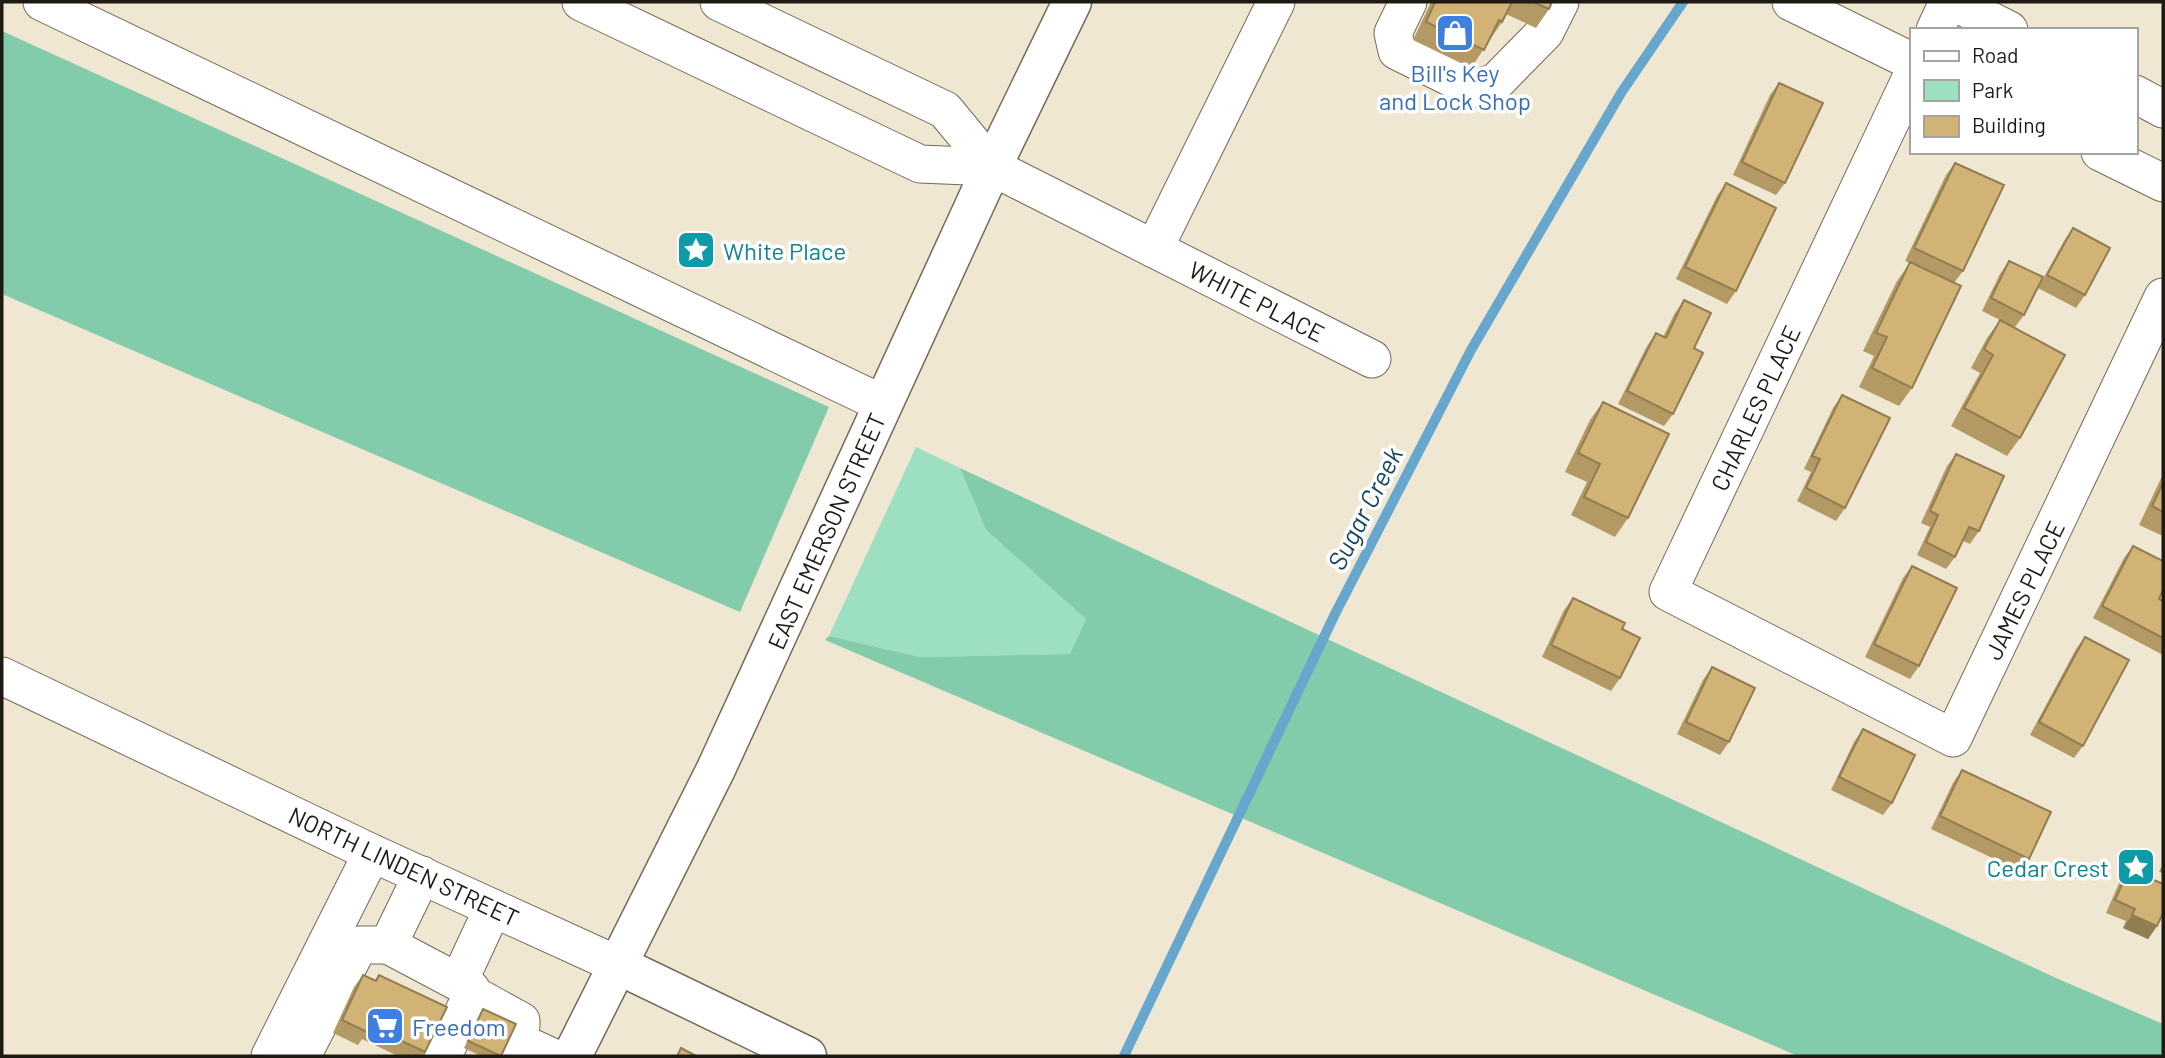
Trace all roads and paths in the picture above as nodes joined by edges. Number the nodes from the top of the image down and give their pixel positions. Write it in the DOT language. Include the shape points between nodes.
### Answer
graph roads {
  1 [pos="42,2"];
  2 [pos="581,2"];
  3 [pos="719,2"];
  4 [pos="1072,2"];
  5 [pos="1276,2"];
  6 [pos="1408,2"];
  7 [pos="1560,2"];
  8 [pos="1791,2"];
  9 [pos="1948,2"];
  10 [pos="1954,2"];
  11 [pos="1936,28"];
  12 [pos="2005,28"];
  13 [pos="1910,61"];
  14 [pos="1910,80"];
  15 [pos="2137,95"];
  16 [pos="2163,108"];
  17 [pos="2104,154"];
  18 [pos="992,167"];
  19 [pos="2163,183"];
  20 [pos="1154,249"];
  21 [pos="2163,297"];
  22 [pos="1372,359"];
  23 [pos="883,404"];
  24 [pos="1810,665"];
  25 [pos="2,676"];
  26 [pos="372,853"];
  27 [pos="422,875"];
  28 [pos="493,908"];
  29 [pos="388,945"];
  30 [pos="618,965"];
  31 [pos="466,988"];
  32 [pos="511,1048"];
  33 [pos="270,1056"];
  34 [pos="302,1056"];
  35 [pos="443,1056"];
  36 [pos="550,1056"];
  37 [pos="572,1056"];
  38 [pos="807,1056"];
  1 -- 23 [label="street"];
  2 -- 18 [label="street, WHITE PLACE" via="920,164"];
  3 -- 18 [label="street, WHITE PLACE" via="945,110"];
  4 -- 18 [label="main road, EAST EMERSON STREET"];
  5 -- 20 [label="street"];
  6 -- 7 [label="street" via="1393,33 1397,51 1474,89 1496,82 1545,32"];
  8 -- 13 [label="street"];
  9 -- 11 [label="street"];
  10 -- 12 [label="street"];
  14 -- 24 [label="street, CHARLES PLACE" via="1668,592"];
  15 -- 16 [label="street"];
  17 -- 19 [label="street"];
  18 -- 20 [label="street, WHITE PLACE"];
  18 -- 23 [label="main road, EAST EMERSON STREET"];
  20 -- 22 [label="street, WHITE PLACE"];
  21 -- 24 [label="street, JAMES PLACE" via="1953,738"];
  23 -- 30 [label="main road, EAST EMERSON STREET" via="716,769"];
  25 -- 26 [label="street, NORTH LINDEN STREET"];
  26 -- 27 [label="street, NORTH LINDEN STREET"];
  26 -- 33 [label="street"];
  27 -- 28 [label="street, NORTH LINDEN STREET"];
  27 -- 29 [label="street"];
  28 -- 30 [label="street, NORTH LINDEN STREET"];
  28 -- 31 [label="street"];
  29 -- 31 [label="street"];
  29 -- 34 [label="street" via="359,945"];
  30 -- 37 [label="main road, EAST EMERSON STREET"];
  30 -- 38 [label="main road, NORTH LINDEN STREET"];
  31 -- 32 [label="street" via="521,1021"];
  31 -- 35 [label="street"];
  32 -- 36 [label="street"];
}
